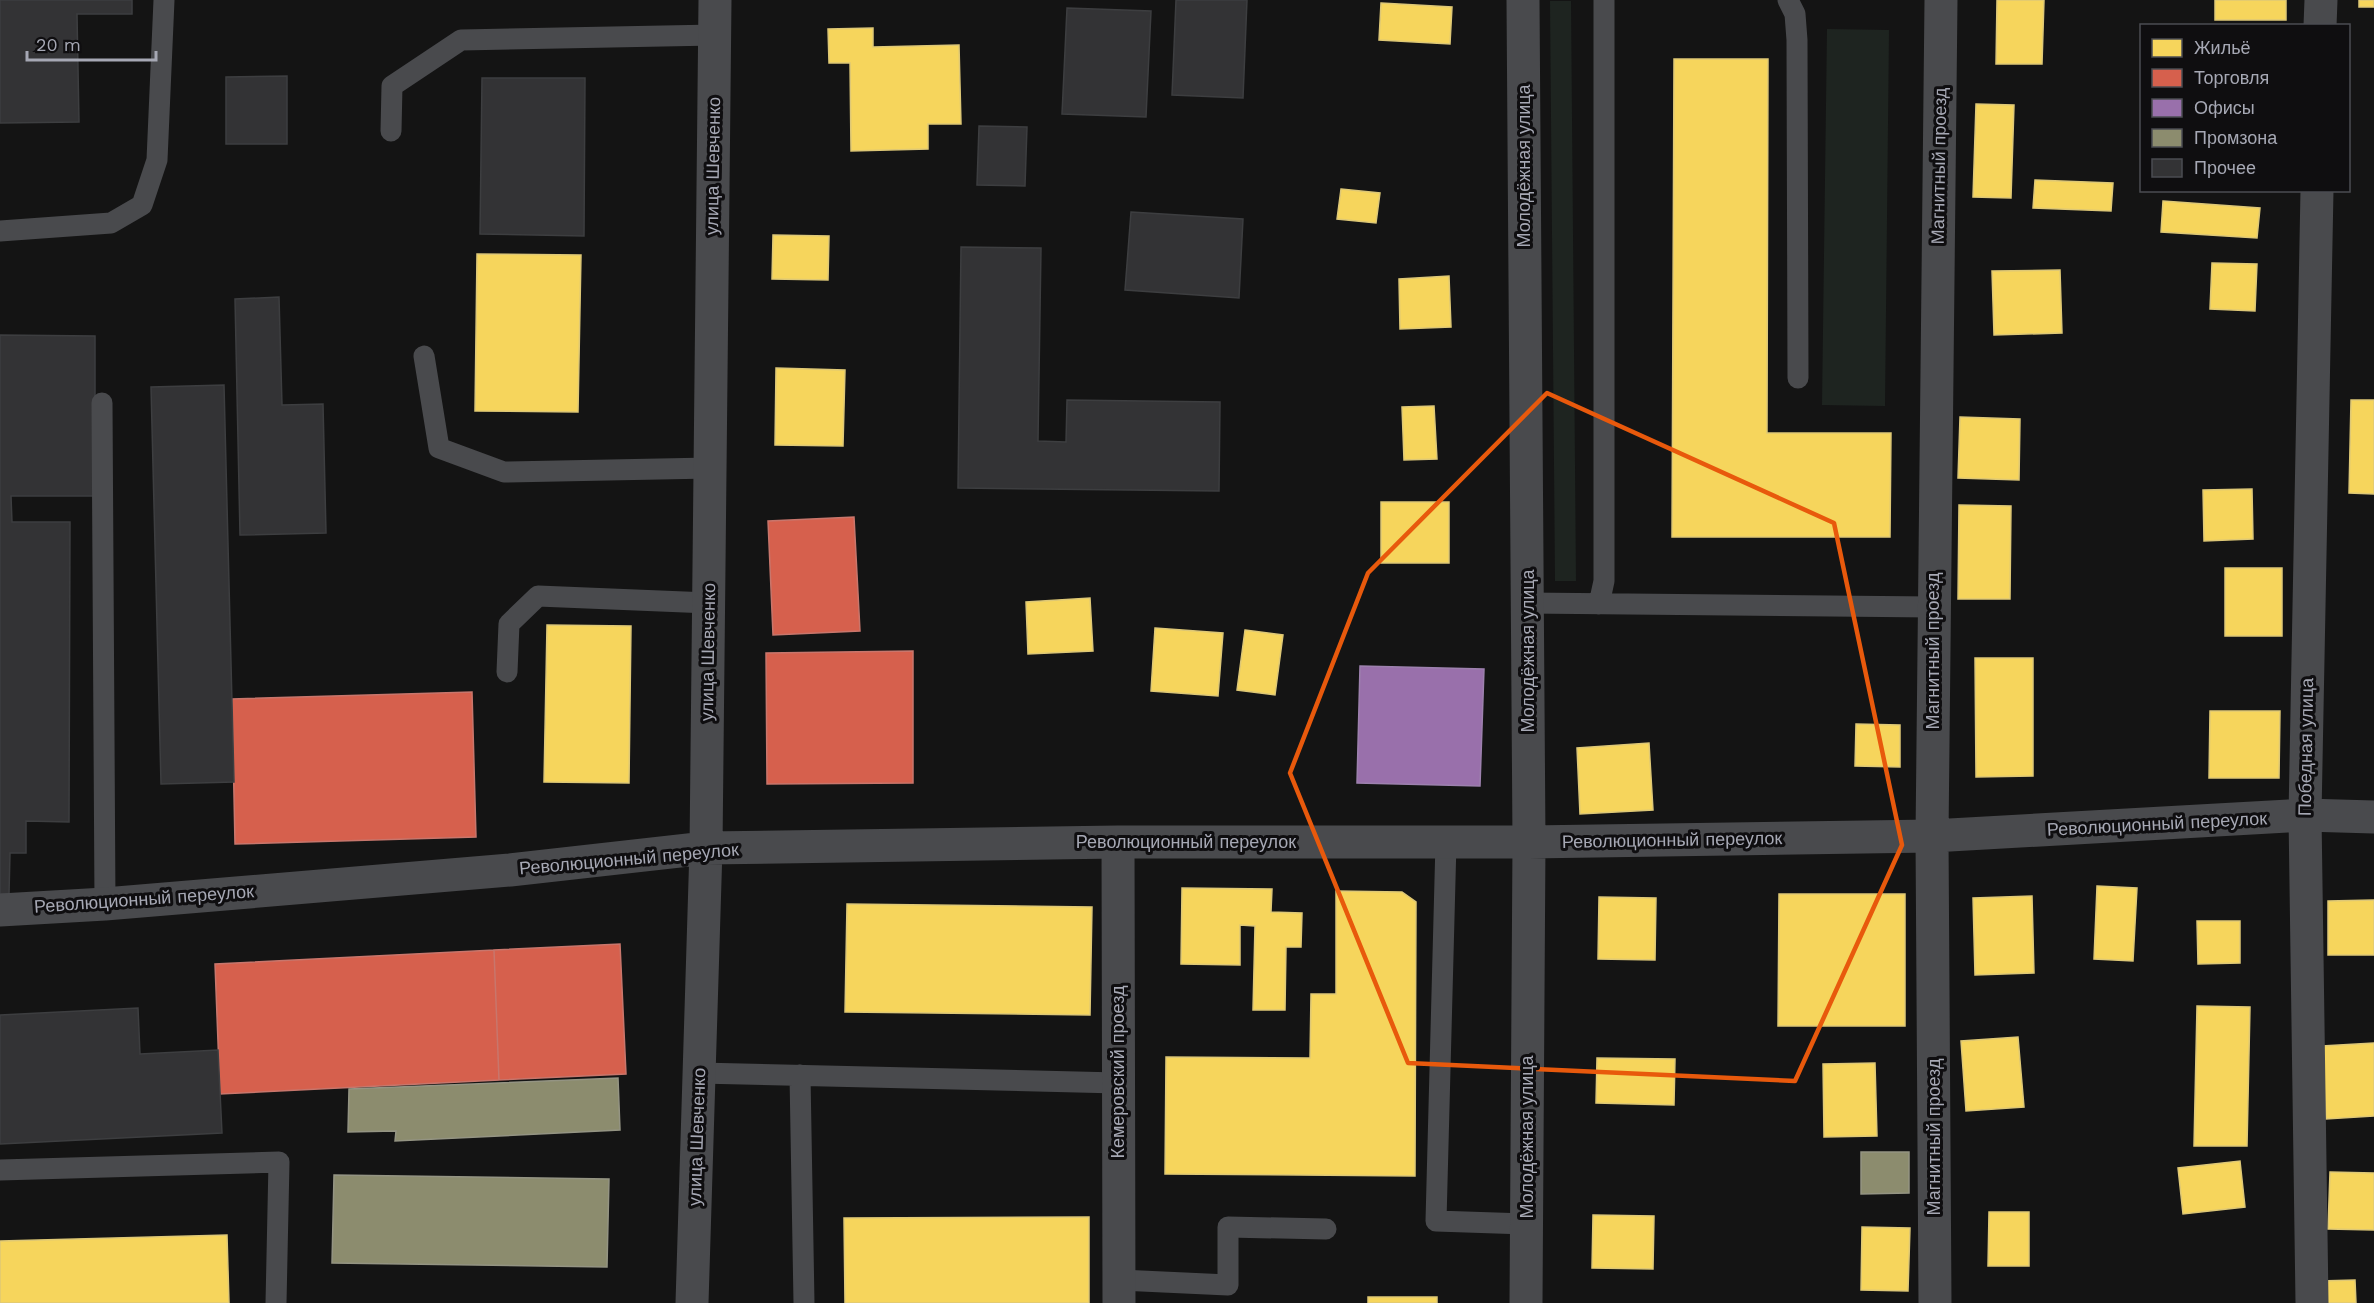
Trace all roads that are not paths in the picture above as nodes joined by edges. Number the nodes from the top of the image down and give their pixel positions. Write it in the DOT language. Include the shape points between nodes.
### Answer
graph roads {
  1 [pos="164,0"];
  2 [pos="715,0"];
  3 [pos="1523,0"];
  4 [pos="1604,0"];
  5 [pos="1788,0"];
  6 [pos="1941,0"];
  7 [pos="2321,0"];
  8 [pos="2320,24"];
  9 [pos="715,35"];
  10 [pos="391,131"];
  11 [pos="2317,192"];
  12 [pos="0,231"];
  13 [pos="424,356"];
  14 [pos="1798,378"];
  15 [pos="102,403"];
  16 [pos="710,468"];
  17 [pos="708,603"];
  18 [pos="1527,603"];
  19 [pos="1599,604"];
  20 [pos="1933,607"];
  21 [pos="507,672"];
  22 [pos="2305,815"];
  23 [pos="2374,817"];
  24 [pos="1932,836"];
  25 [pos="1118,842"];
  26 [pos="1446,842"];
  27 [pos="1529,842"];
  28 [pos="706,848"];
  29 [pos="105,904"];
  30 [pos="0,910"];
  31 [pos="699,1073"];
  32 [pos="800,1075"];
  33 [pos="1118,1083"];
  34 [pos="0,1170"];
  35 [pos="1526,1224"];
  36 [pos="1326,1229"];
  37 [pos="1119,1292"];
  38 [pos="276,1303"];
  39 [pos="692,1303"];
  40 [pos="804,1303"];
  41 [pos="1526,1303"];
  42 [pos="1935,1303"];
  43 [pos="2312,1303"];
  1 -- 12 [label="lane" via="157,160 142,205 111,223"];
  2 -- 9 [label="street, улица Шевченко"];
  3 -- 18 [label="street, Молодёжная улица"];
  4 -- 19 [label="lane" via="1604,581"];
  5 -- 14 [label="lane" via="1795,14 1797,39"];
  6 -- 20 [label="street, Магнитный проезд"];
  7 -- 8 [label="street"];
  9 -- 10 [label="lane" via="460,40 392,86"];
  9 -- 16 [label="street, улица Шевченко"];
  11 -- 22 [label="street, Победная улица"];
  13 -- 16 [label="lane" via="439,448 504,472"];
  15 -- 29 [label="lane"];
  16 -- 17 [label="street, улица Шевченко"];
  17 -- 21 [label="lane" via="538,596 509,624"];
  17 -- 28 [label="street, улица Шевченко"];
  18 -- 19 [label="lane"];
  18 -- 27 [label="street, Молодёжная улица"];
  19 -- 20 [label="lane"];
  20 -- 24 [label="street, Магнитный проезд"];
  22 -- 23 [label="street, Революционный переулок"];
  22 -- 24 [label="street, Революционный переулок"];
  22 -- 43 [label="street, Победная улица"];
  24 -- 27 [label="street, Революционный переулок"];
  24 -- 42 [label="street, Магнитный проезд"];
  25 -- 26 [label="street, Революционный переулок"];
  25 -- 28 [label="street, Революционный переулок"];
  25 -- 33 [label="street, Кемеровский проезд"];
  26 -- 27 [label="street, Революционный переулок"];
  26 -- 35 [label="lane" via="1436,1221"];
  27 -- 35 [label="street, Молодёжная улица"];
  28 -- 29 [label="street, Революционный переулок" via="510,870"];
  28 -- 31 [label="street, улица Шевченко"];
  29 -- 30 [label="street, Революционный переулок"];
  31 -- 32 [label="lane"];
  31 -- 39 [label="street, улица Шевченко"];
  32 -- 33 [label="lane"];
  32 -- 40 [label="lane"];
  33 -- 37 [label="street, Кемеровский проезд"];
  34 -- 38 [label="lane" via="279,1162"];
  35 -- 41 [label="street, Молодёжная улица"];
  36 -- 37 [label="lane" via="1228,1227 1228,1285"];
}
